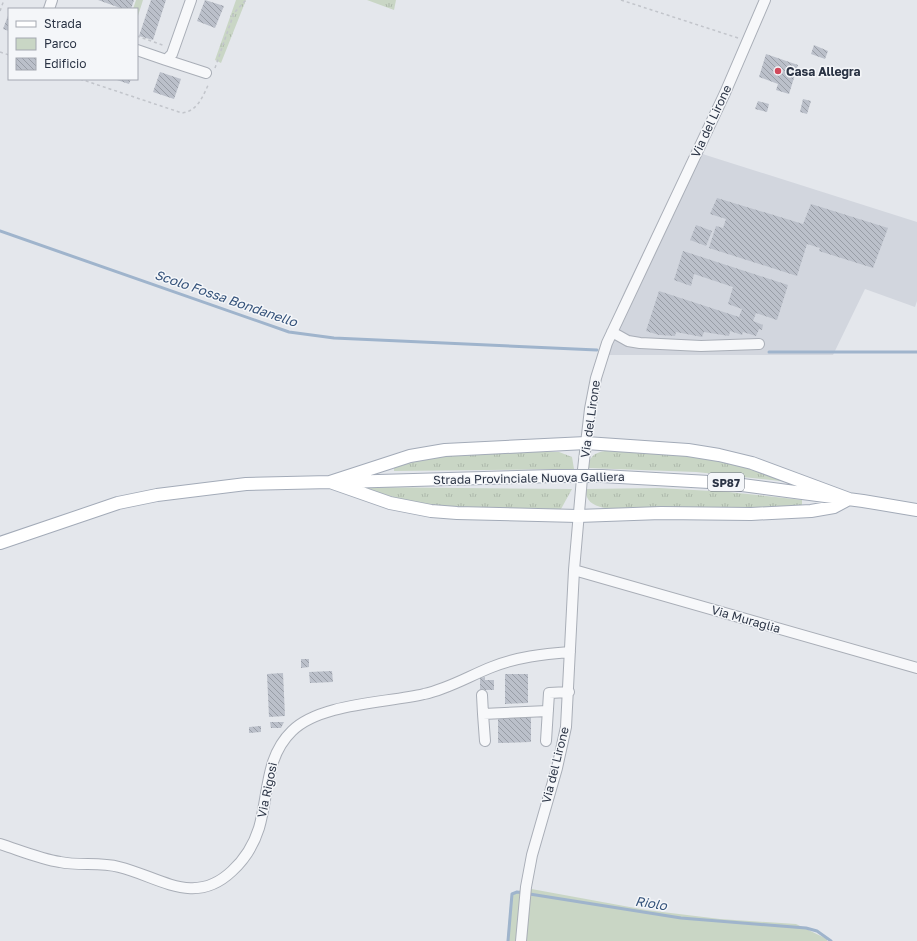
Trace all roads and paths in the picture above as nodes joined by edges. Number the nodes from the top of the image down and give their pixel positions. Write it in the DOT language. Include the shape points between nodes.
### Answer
graph roads {
  1 [pos="4,0"];
  2 [pos="191,0"];
  3 [pos="246,0"];
  4 [pos="621,0"];
  5 [pos="765,0"];
  6 [pos="0,11"];
  7 [pos="138,36"];
  8 [pos="748,41"];
  9 [pos="170,47"];
  10 [pos="138,50"];
  11 [pos="166,60"];
  12 [pos="211,73"];
  13 [pos="83,80"];
  14 [pos="612,332"];
  15 [pos="759,344"];
  16 [pos="586,444"];
  17 [pos="330,482"];
  18 [pos="849,499"];
  19 [pos="917,510"];
  20 [pos="578,516"];
  21 [pos="0,543"];
  22 [pos="574,570"];
  23 [pos="570,652"];
  24 [pos="917,668"];
  25 [pos="569,692"];
  26 [pos="482,695"];
  27 [pos="548,711"];
  28 [pos="483,714"];
  29 [pos="485,741"];
  30 [pos="546,741"];
  31 [pos="0,844"];
  32 [pos="521,941"];
  1 -- 6 [label="path"];
  2 -- 11 [label="street" via="172,54"];
  3 -- 12 [label="path" via="234,14"];
  4 -- 8 [label="path"];
  5 -- 8 [label="street, Via del Lirone"];
  7 -- 9 [label="path"];
  8 -- 14 [label="street, Via del Lirone"];
  10 -- 11 [label="street"];
  11 -- 12 [label="street"];
  12 -- 13 [label="path" via="197,107 191,112 182,113"];
  14 -- 15 [label="street" via="628,341 640,343 701,346"];
  14 -- 16 [label="street, Via del Lirone" via="596,378"];
  16 -- 17 [label="main road" via="445,450 410,456"];
  16 -- 18 [label="main road" via="688,450 719,455 752,463"];
  16 -- 20 [label="street, Via del Lirone"];
  17 -- 18 [label="main road, Strada Provinciale Nuova Galliera / SP87, bridge" via="602,476 727,482"];
  17 -- 20 [label="main road" via="390,502 432,511"];
  17 -- 21 [label="main road, Strada Provinciale Nuova Galliera" via="246,484 158,495 118,503"];
  18 -- 19 [label="main road, Strada Provinciale Nuova Galliera / SP87"];
  18 -- 20 [label="main road" via="834,507 811,511"];
  20 -- 22 [label="street, Via del Lirone"];
  22 -- 23 [label="street, Via del Lirone"];
  22 -- 24 [label="street, Via Muraglia"];
  23 -- 25 [label="street, Via del Lirone"];
  23 -- 31 [label="street, Via Rigosi" via="510,660 424,694 340,709 304,722 289,734 277,752 270,770 259,830 250,850 224,878 206,888 178,886 118,866 60,862"];
  25 -- 27 [label="street" via="549,693"];
  25 -- 32 [label="street, Via del Lirone" via="562,749 541,821 525,893"];
  26 -- 28 [label="street"];
  27 -- 28 [label="street"];
  27 -- 30 [label="street"];
  28 -- 29 [label="street"];
}
